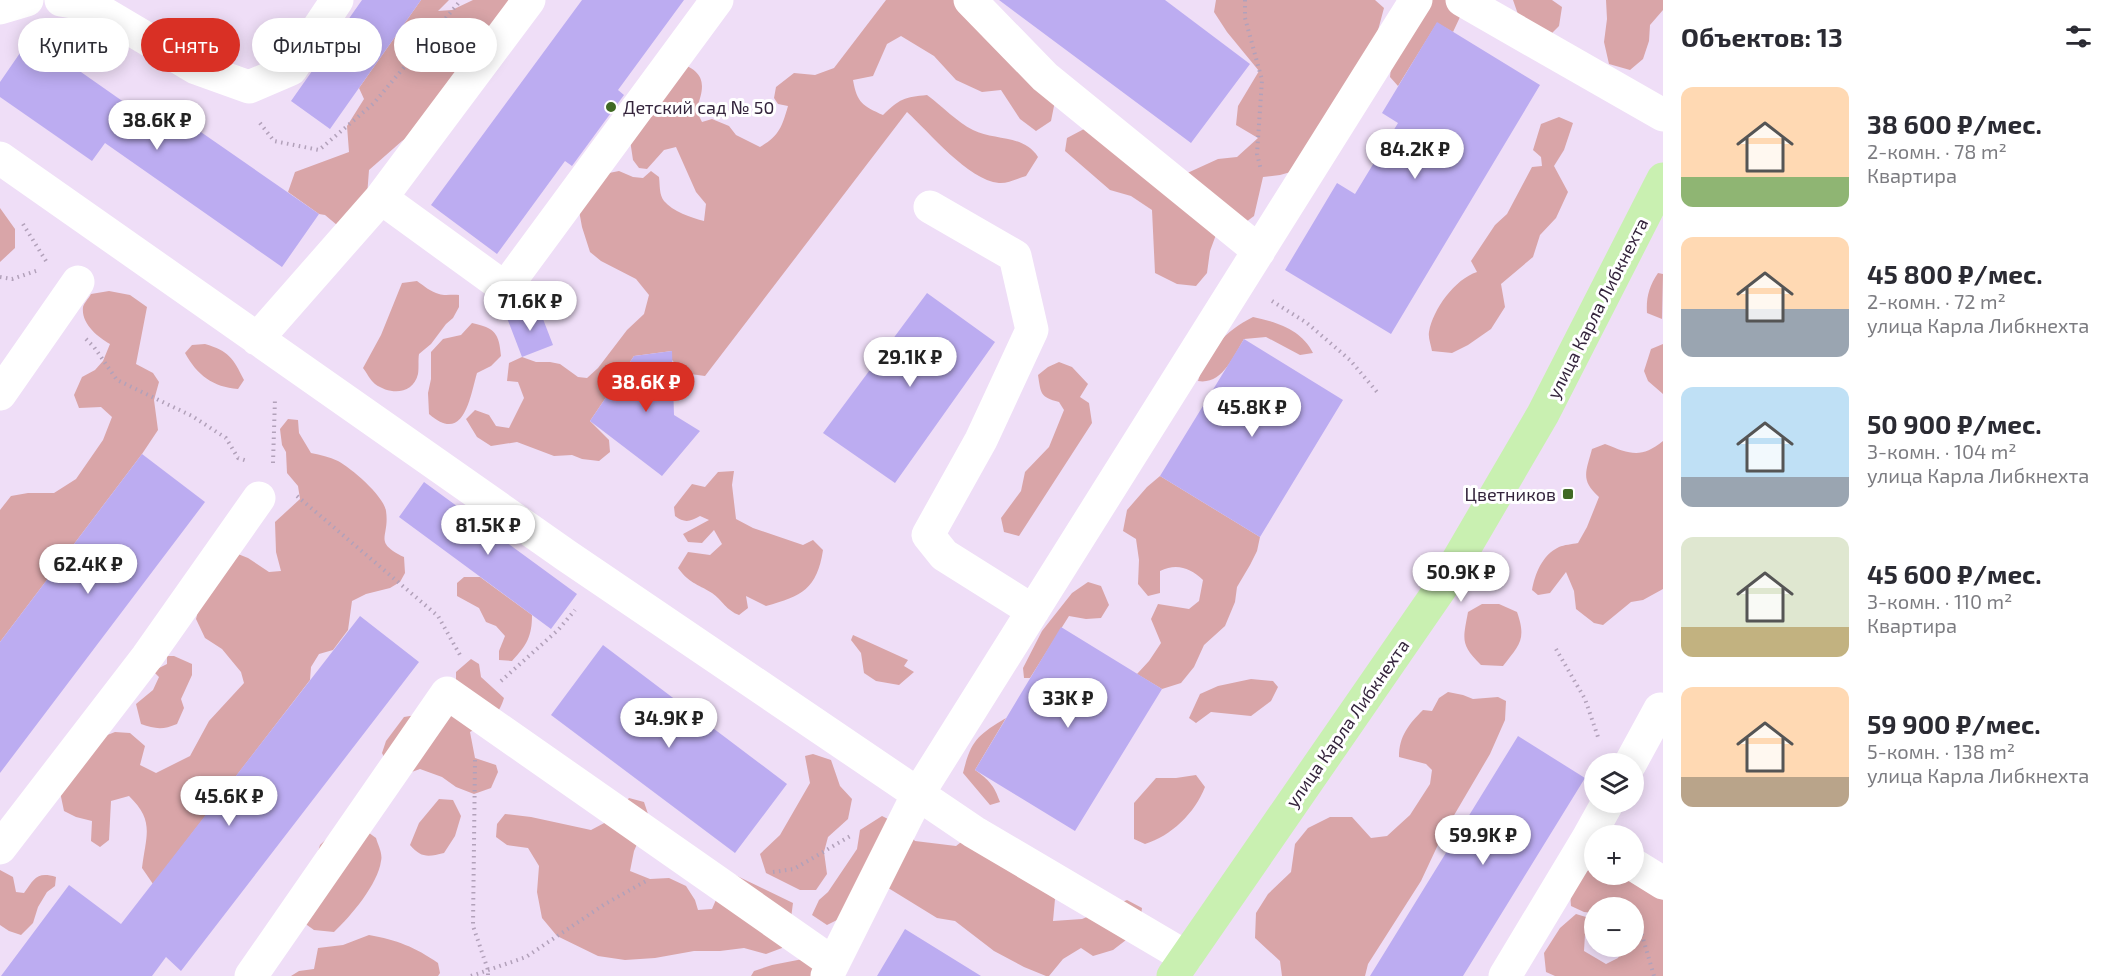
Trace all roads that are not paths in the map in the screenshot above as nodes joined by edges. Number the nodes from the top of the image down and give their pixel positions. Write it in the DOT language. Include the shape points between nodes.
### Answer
graph roads {
  1 [pos="27,0"];
  2 [pos="62,0"];
  3 [pos="337,0"];
  4 [pos="529,0"];
  5 [pos="717,0"];
  6 [pos="970,0"];
  7 [pos="1416,0"];
  8 [pos="1462,0"];
  9 [pos="0,8"];
  10 [pos="1663,115"];
  11 [pos="0,158"];
  12 [pos="1663,179"];
  13 [pos="381,198"];
  14 [pos="930,207"];
  15 [pos="1259,251"];
  16 [pos="66,278"];
  17 [pos="257,339"];
  18 [pos="0,394"];
  19 [pos="266,484"];
  20 [pos="1033,611"];
  21 [pos="1660,709"];
  22 [pos="1636,753"];
  23 [pos="918,794"];
  24 [pos="0,848"];
  25 [pos="1584,851"];
  26 [pos="1644,871"];
  27 [pos="1663,883"];
  28 [pos="1179,967"];
  29 [pos="830,970"];
  30 [pos="251,976"];
  31 [pos="1505,976"];
  1 -- 9 [label="lane"];
  2 -- 3 [label="lane" via="90,5 196,68 249,87 291,69"];
  4 -- 13 [label="lane"];
  5 -- 13 [label="lane" via="505,288"];
  6 -- 15 [label="lane" via="1045,77"];
  7 -- 15 [label="lane"];
  8 -- 10 [label="lane"];
  11 -- 17 [label="lane"];
  12 -- 28 [label="main road, улица Карла Либкнехта" via="1543,414 1445,582"];
  13 -- 17 [label="lane"];
  14 -- 20 [label="lane" via="1014,256 1032,330 981,440 928,535 945,555"];
  15 -- 20 [label="lane"];
  16 -- 18 [label="lane" via="58,310"];
  17 -- 23 [label="lane"];
  19 -- 24 [label="lane" via="147,657"];
  20 -- 23 [label="lane"];
  21 -- 22 [label="lane"];
  23 -- 28 [label="lane"];
  23 -- 29 [label="lane"];
  25 -- 31 [label="lane"];
  26 -- 27 [label="lane"];
  29 -- 30 [label="lane" via="447,693"];
}
